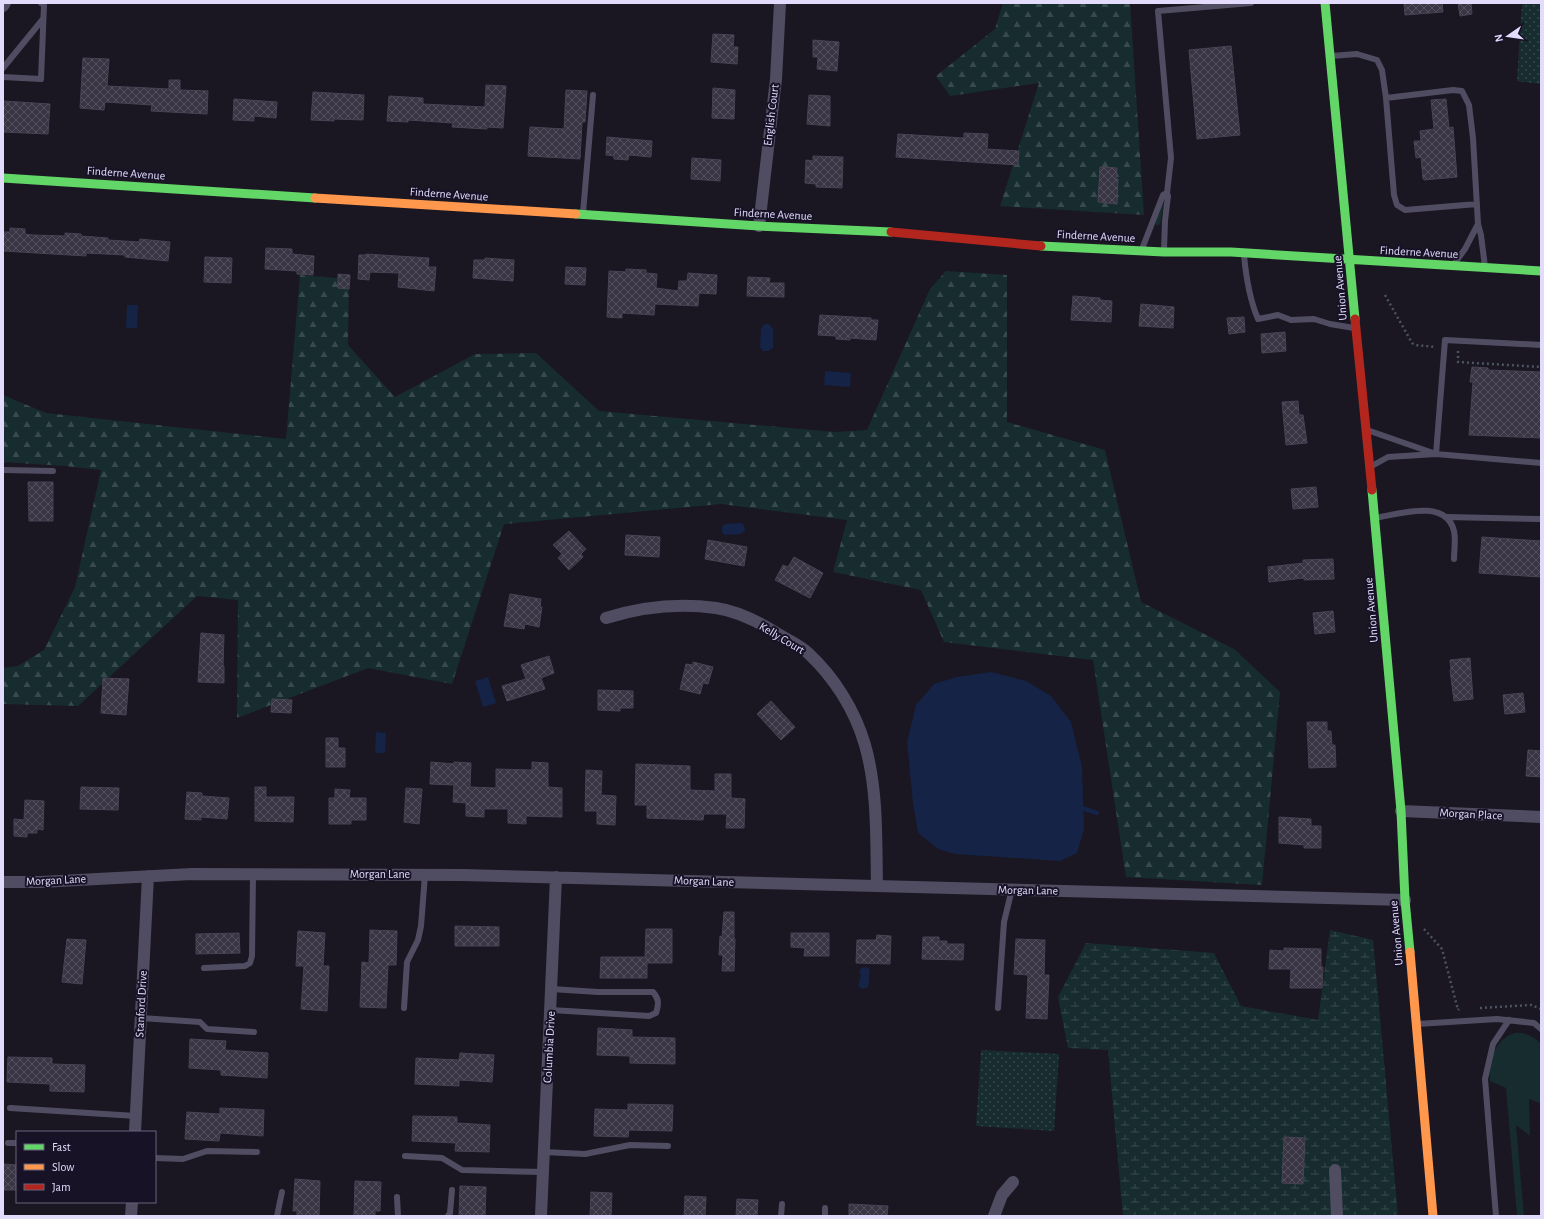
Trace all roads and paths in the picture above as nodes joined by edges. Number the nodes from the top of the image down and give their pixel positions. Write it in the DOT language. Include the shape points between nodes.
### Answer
graph roads {
  1 [pos="5,3"];
  2 [pos="42,3"];
  3 [pos="780,3"];
  4 [pos="1251,3"];
  5 [pos="1325,3"];
  6 [pos="3,6"];
  7 [pos="43,19"];
  8 [pos="1330,57"];
  9 [pos="3,68"];
  10 [pos="3,77"];
  11 [pos="592,95"];
  12 [pos="1386,98"];
  13 [pos="3,178"];
  14 [pos="1167,193"];
  15 [pos="1477,204"];
  16 [pos="583,215"];
  17 [pos="1478,224"];
  18 [pos="759,226"];
  19 [pos="1141,251"];
  20 [pos="1164,252"];
  21 [pos="1244,253"];
  22 [pos="1349,260"];
  23 [pos="1452,266"];
  24 [pos="1485,268"];
  25 [pos="1541,271"];
  26 [pos="1384,295"];
  27 [pos="1356,329"];
  28 [pos="1541,344"];
  29 [pos="1436,347"];
  30 [pos="1458,351"];
  31 [pos="1541,367"];
  32 [pos="1365,430"];
  33 [pos="1436,454"];
  34 [pos="1541,463"];
  35 [pos="1369,468"];
  36 [pos="3,470"];
  37 [pos="53,471"];
  38 [pos="1447,516"];
  39 [pos="1374,518"];
  40 [pos="1539,520"];
  41 [pos="1454,559"];
  42 [pos="606,618"];
  43 [pos="1401,811"];
  44 [pos="1541,817"];
  45 [pos="253,874"];
  46 [pos="425,875"];
  47 [pos="148,876"];
  48 [pos="556,877"];
  49 [pos="3,882"];
  50 [pos="877,886"];
  51 [pos="1012,890"];
  52 [pos="1405,900"];
  53 [pos="1423,928"];
  54 [pos="204,968"];
  55 [pos="552,989"];
  56 [pos="404,1008"];
  57 [pos="998,1008"];
  58 [pos="1473,1008"];
  59 [pos="1465,1009"];
  60 [pos="1541,1009"];
  61 [pos="551,1010"];
  62 [pos="141,1018"];
  63 [pos="1509,1020"];
  64 [pos="1416,1024"];
  65 [pos="1541,1029"];
  66 [pos="254,1032"];
  67 [pos="10,1108"];
  68 [pos="136,1116"];
  69 [pos="135,1131"];
  70 [pos="8,1143"];
  71 [pos="16,1143"];
  72 [pos="668,1146"];
  73 [pos="257,1152"];
  74 [pos="544,1152"];
  75 [pos="405,1156"];
  76 [pos="156,1158"];
  77 [pos="1335,1170"];
  78 [pos="543,1172"];
  79 [pos="1012,1182"];
  80 [pos="452,1190"];
  81 [pos="282,1192"];
  82 [pos="397,1197"];
  83 [pos="132,1203"];
  84 [pos="782,1204"];
  85 [pos="825,1208"];
  86 [pos="131,1216"];
  87 [pos="276,1216"];
  88 [pos="398,1216"];
  89 [pos="448,1216"];
  90 [pos="541,1216"];
  91 [pos="781,1216"];
  92 [pos="824,1216"];
  93 [pos="994,1216"];
  94 [pos="1336,1216"];
  95 [pos="1433,1216"];
  96 [pos="1496,1216"];
  1 -- 6 [label="street"];
  2 -- 7 [label="lane"];
  3 -- 18 [label="street, English Court" via="776,79"];
  4 -- 14 [label="lane" via="1158,12 1172,158"];
  5 -- 8 [label="main road, Union Avenue"];
  7 -- 9 [label="lane"];
  7 -- 10 [label="lane" via="41,78"];
  8 -- 12 [label="lane" via="1357,54 1377,60 1382,70"];
  8 -- 22 [label="main road, Union Avenue"];
  11 -- 16 [label="lane"];
  12 -- 15 [label="lane" via="1397,205 1405,210"];
  12 -- 15 [label="lane" via="1462,91 1469,105"];
  13 -- 16 [label="main road, Finderne Avenue"];
  14 -- 19 [label="lane" via="1163,194"];
  14 -- 20 [label="lane"];
  15 -- 17 [label="lane"];
  16 -- 18 [label="main road, Finderne Avenue"];
  17 -- 23 [label="lane" via="1465,249"];
  17 -- 24 [label="lane"];
  18 -- 19 [label="main road, Finderne Avenue" via="876,231 1031,245"];
  19 -- 20 [label="main road, Finderne Avenue"];
  20 -- 21 [label="main road, Finderne Avenue"];
  21 -- 22 [label="main road, Finderne Avenue"];
  21 -- 27 [label="lane" via="1246,276 1258,319 1278,316 1291,320 1314,319"];
  22 -- 23 [label="main road, Finderne Avenue"];
  22 -- 27 [label="main road, Union Avenue"];
  23 -- 24 [label="main road, Finderne Avenue"];
  24 -- 25 [label="main road, Finderne Avenue"];
  26 -- 29 [label="path" via="1412,343"];
  27 -- 32 [label="main road, Union Avenue"];
  28 -- 33 [label="lane" via="1445,340"];
  30 -- 31 [label="path" via="1458,362"];
  32 -- 33 [label="lane"];
  32 -- 35 [label="main road, Union Avenue"];
  33 -- 34 [label="lane"];
  33 -- 35 [label="lane" via="1388,457"];
  35 -- 39 [label="main road, Union Avenue"];
  36 -- 37 [label="lane"];
  38 -- 39 [label="lane" via="1436,511 1414,511"];
  38 -- 40 [label="lane"];
  38 -- 41 [label="lane" via="1454,531"];
  39 -- 43 [label="main road, Union Avenue"];
  42 -- 50 [label="street, Kelly Court" via="672,606 717,608 763,625 807,652 835,683 865,745 874,805"];
  43 -- 44 [label="street, Morgan Place"];
  43 -- 52 [label="main road, Union Avenue"];
  45 -- 46 [label="street, Morgan Lane"];
  45 -- 47 [label="street, Morgan Lane"];
  45 -- 54 [label="lane" via="250,963 246,966"];
  46 -- 48 [label="street, Morgan Lane"];
  46 -- 56 [label="lane" via="421,926 418,940 407,962"];
  47 -- 49 [label="street, Morgan Lane"];
  47 -- 62 [label="street, Stanford Drive"];
  48 -- 50 [label="street, Morgan Lane"];
  48 -- 55 [label="street, Columbia Drive"];
  50 -- 51 [label="street, Morgan Lane"];
  51 -- 52 [label="street, Morgan Lane"];
  51 -- 57 [label="lane" via="1004,922"];
  52 -- 64 [label="main road, Union Avenue"];
  53 -- 59 [label="path" via="1442,948 1458,1010"];
  55 -- 61 [label="street, Columbia Drive"];
  55 -- 61 [label="lane" via="653,992 658,997 659,1006 656,1013 649,1016"];
  58 -- 60 [label="path" via="1531,1005"];
  61 -- 74 [label="street, Columbia Drive"];
  62 -- 66 [label="lane" via="200,1022 207,1029"];
  62 -- 68 [label="street, Stanford Drive"];
  63 -- 64 [label="lane" via="1497,1018"];
  63 -- 65 [label="lane" via="1534,1023"];
  63 -- 96 [label="lane" via="1493,1044 1485,1079"];
  64 -- 95 [label="main road, Union Avenue"];
  67 -- 68 [label="lane"];
  68 -- 69 [label="street, Stanford Drive"];
  70 -- 71 [label="lane"];
  72 -- 74 [label="lane" via="630,1145 585,1154"];
  73 -- 76 [label="lane" via="207,1151 183,1159"];
  74 -- 78 [label="street, Columbia Drive"];
  75 -- 78 [label="lane" via="442,1158 462,1170"];
  77 -- 94 [label="street"];
  78 -- 90 [label="street, Columbia Drive"];
  79 -- 93 [label="street" via="1002,1195"];
  80 -- 89 [label="lane"];
  81 -- 87 [label="lane"];
  82 -- 88 [label="lane"];
  83 -- 86 [label="street"];
  84 -- 91 [label="lane"];
  85 -- 92 [label="lane"];
}
